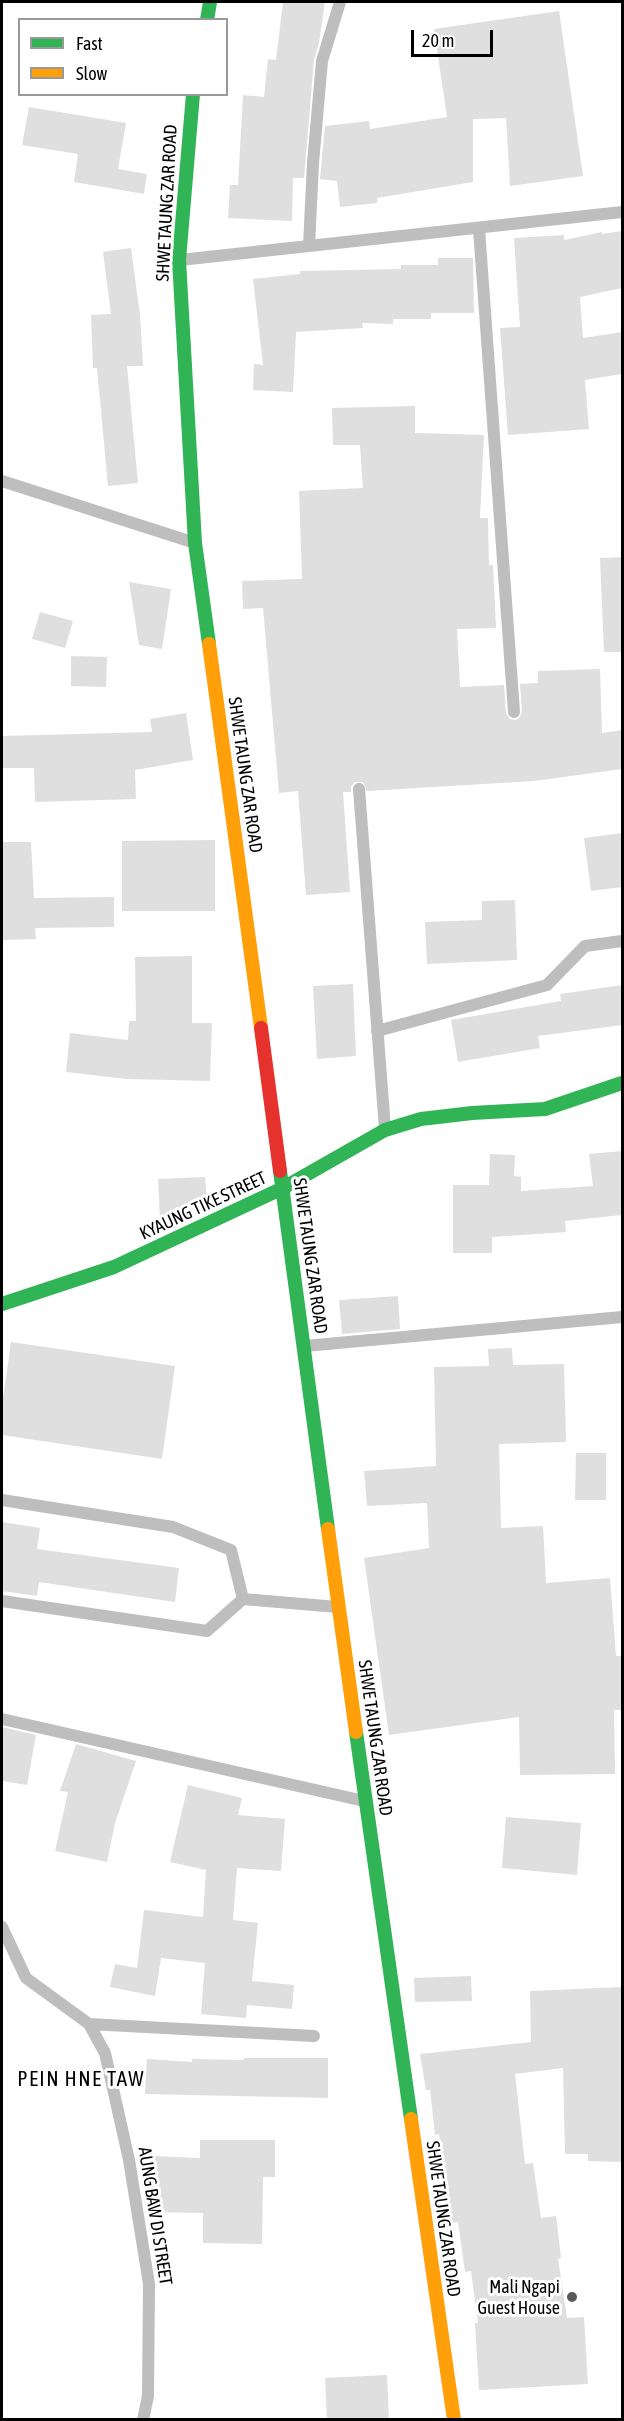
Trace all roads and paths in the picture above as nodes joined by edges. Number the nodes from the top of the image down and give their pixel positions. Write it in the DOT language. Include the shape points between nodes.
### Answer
graph roads {
  1 [pos="210,2"];
  2 [pos="340,2"];
  3 [pos="207,18"];
  4 [pos="193,96"];
  5 [pos="622,212"];
  6 [pos="479,229"];
  7 [pos="309,246"];
  8 [pos="179,260"];
  9 [pos="2,482"];
  10 [pos="195,543"];
  11 [pos="514,712"];
  12 [pos="359,789"];
  13 [pos="622,941"];
  14 [pos="377,1031"];
  15 [pos="622,1083"];
  16 [pos="385,1130"];
  17 [pos="283,1188"];
  18 [pos="2,1304"];
  19 [pos="622,1317"];
  20 [pos="304,1346"];
  21 [pos="2,1500"];
  22 [pos="243,1599"];
  23 [pos="2,1601"];
  24 [pos="339,1607"];
  25 [pos="2,1719"];
  26 [pos="365,1801"];
  27 [pos="2,1927"];
  28 [pos="89,2024"];
  29 [pos="314,2036"];
  30 [pos="143,2420"];
  31 [pos="454,2420"];
  1 -- 3 [label="street"];
  2 -- 7 [label="lane" via="322,61"];
  4 -- 8 [label="street, SHWE TAUNG ZAR ROAD"];
  5 -- 6 [label="lane"];
  6 -- 7 [label="lane"];
  6 -- 11 [label="lane"];
  7 -- 8 [label="lane"];
  8 -- 10 [label="street, SHWE TAUNG ZAR ROAD"];
  9 -- 10 [label="lane"];
  10 -- 17 [label="street, SHWE TAUNG ZAR ROAD"];
  12 -- 14 [label="lane"];
  13 -- 14 [label="lane" via="585,946 547,985"];
  14 -- 16 [label="lane"];
  15 -- 16 [label="street, KYAUNG TIKE STREET" via="545,1109 421,1119"];
  16 -- 17 [label="street, KYAUNG TIKE STREET"];
  17 -- 18 [label="street, KYAUNG TIKE STREET" via="114,1267"];
  17 -- 20 [label="street, SHWE TAUNG ZAR ROAD"];
  19 -- 20 [label="lane"];
  20 -- 24 [label="street, SHWE TAUNG ZAR ROAD"];
  21 -- 22 [label="lane" via="173,1527 231,1550"];
  22 -- 23 [label="lane" via="207,1631"];
  22 -- 24 [label="lane"];
  24 -- 26 [label="street, SHWE TAUNG ZAR ROAD"];
  25 -- 26 [label="lane"];
  26 -- 31 [label="street, SHWE TAUNG ZAR ROAD"];
  27 -- 28 [label="lane" via="26,1978"];
  28 -- 29 [label="lane"];
  28 -- 30 [label="lane, AUNG BAW DI STREET" via="105,2054 129,2160 149,2284 148,2396"];
}
